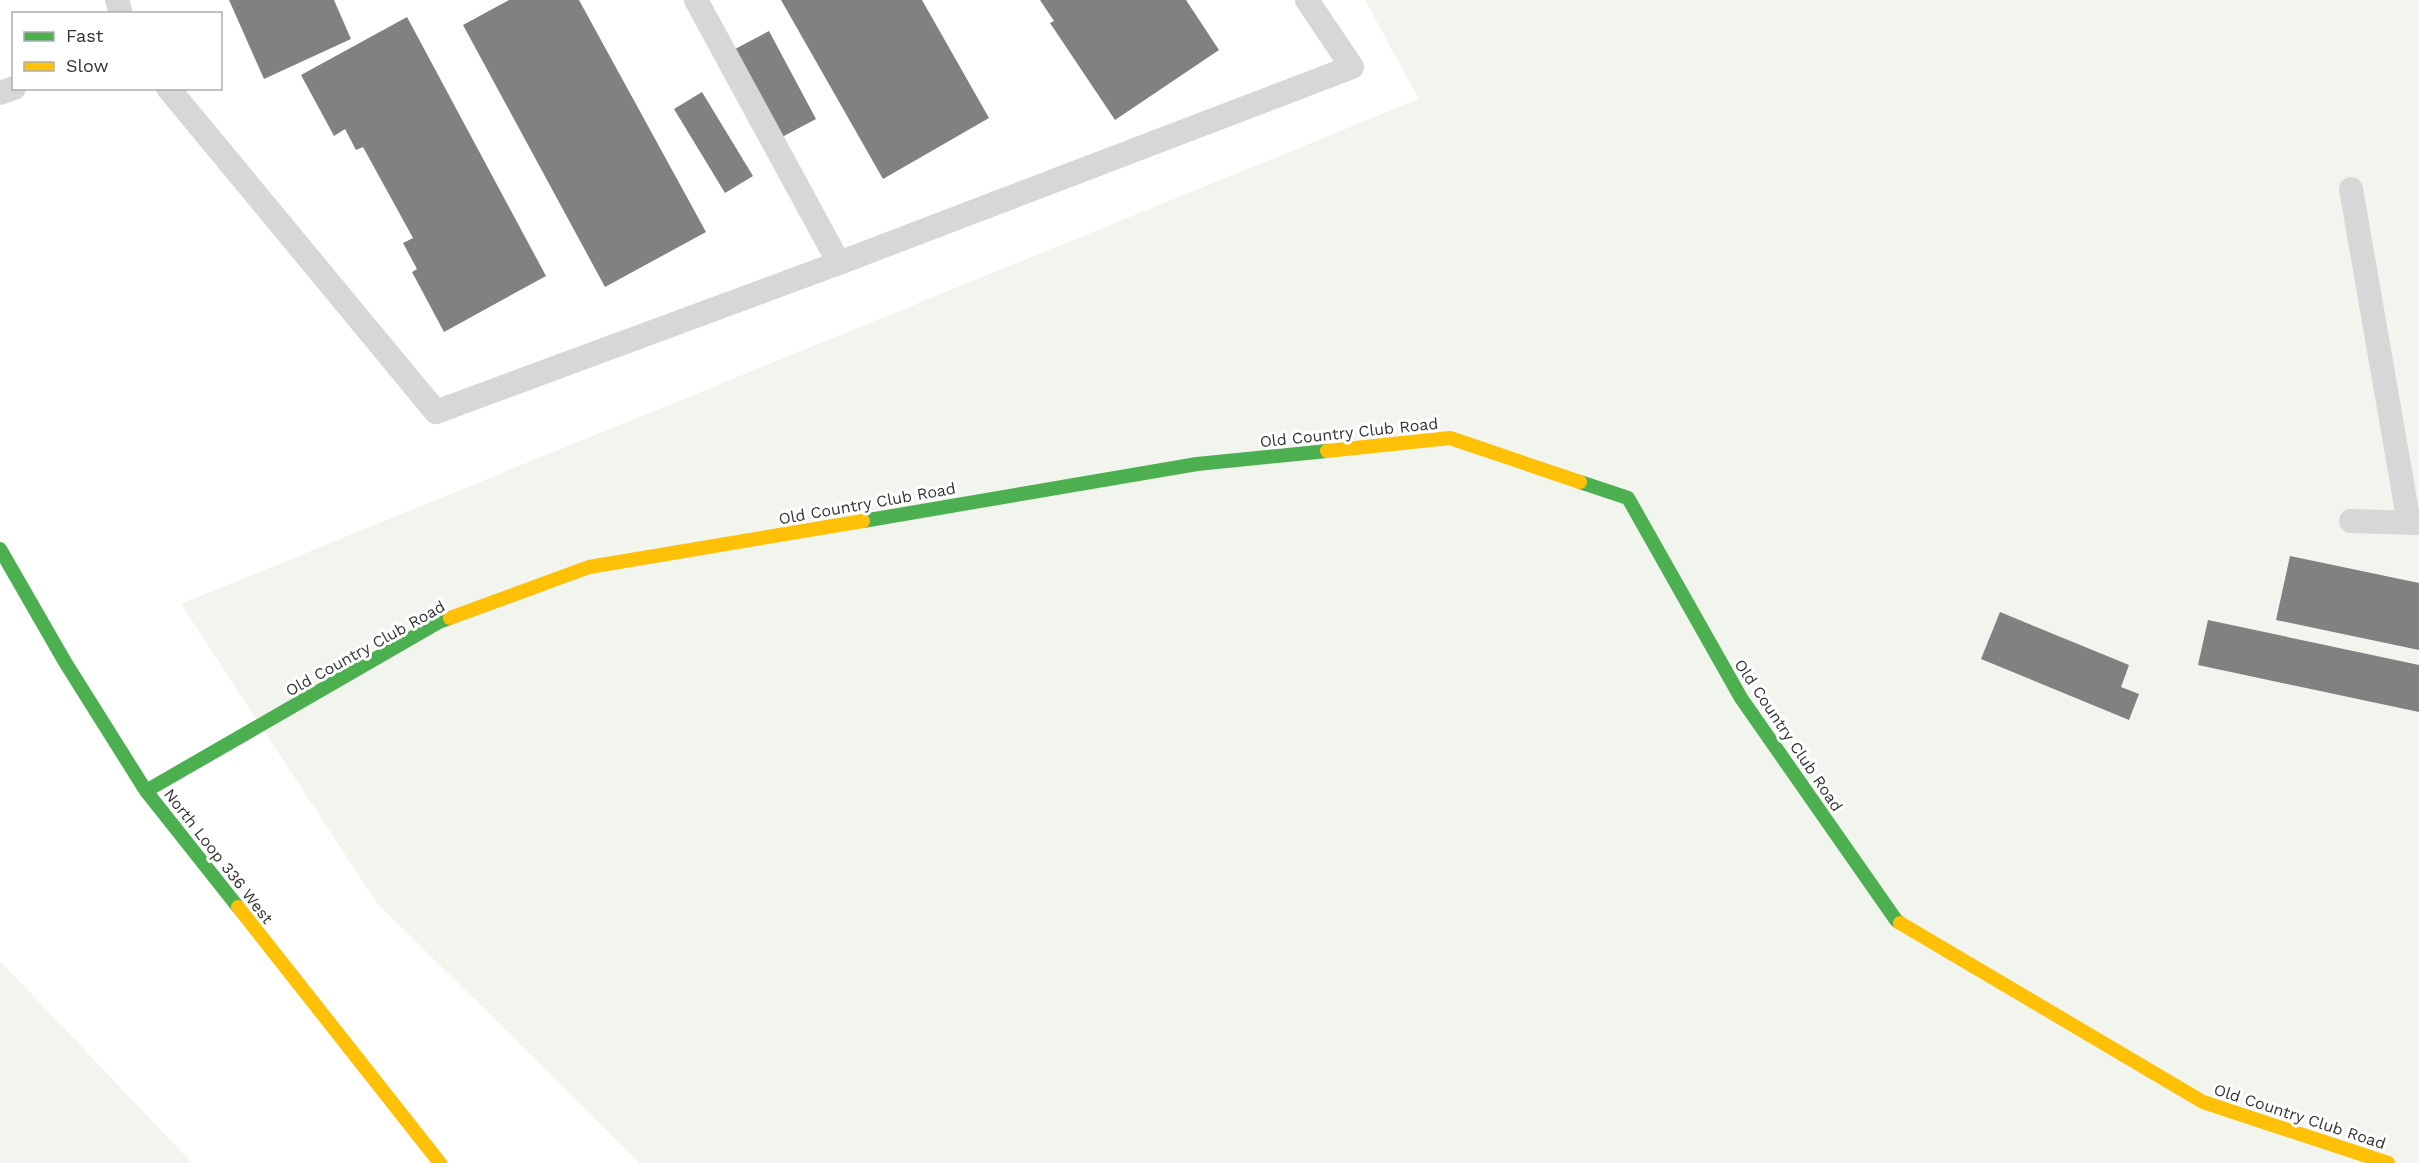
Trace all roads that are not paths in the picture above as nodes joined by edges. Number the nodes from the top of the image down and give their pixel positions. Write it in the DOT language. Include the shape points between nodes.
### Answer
graph roads {
  1 [pos="696,0"];
  2 [pos="1306,0"];
  3 [pos="170,90"];
  4 [pos="2351,189"];
  5 [pos="839,263"];
  6 [pos="2351,521"];
  7 [pos="2414,523"];
  8 [pos="0,549"];
  9 [pos="146,791"];
  10 [pos="440,1163"];
  11 [pos="2388,1163"];
  1 -- 5 [label="lane"];
  2 -- 5 [label="lane" via="1352,67"];
  3 -- 5 [label="lane" via="436,412"];
  4 -- 7 [label="lane"];
  6 -- 7 [label="lane"];
  8 -- 9 [label="street, North Loop 336 West"];
  9 -- 10 [label="street, North Loop 336 West"];
  9 -- 11 [label="street, Old Country Club Road" via="439,622 590,567 1197,464 1450,438 1628,498 1741,698 1896,920 2203,1102"];
}
